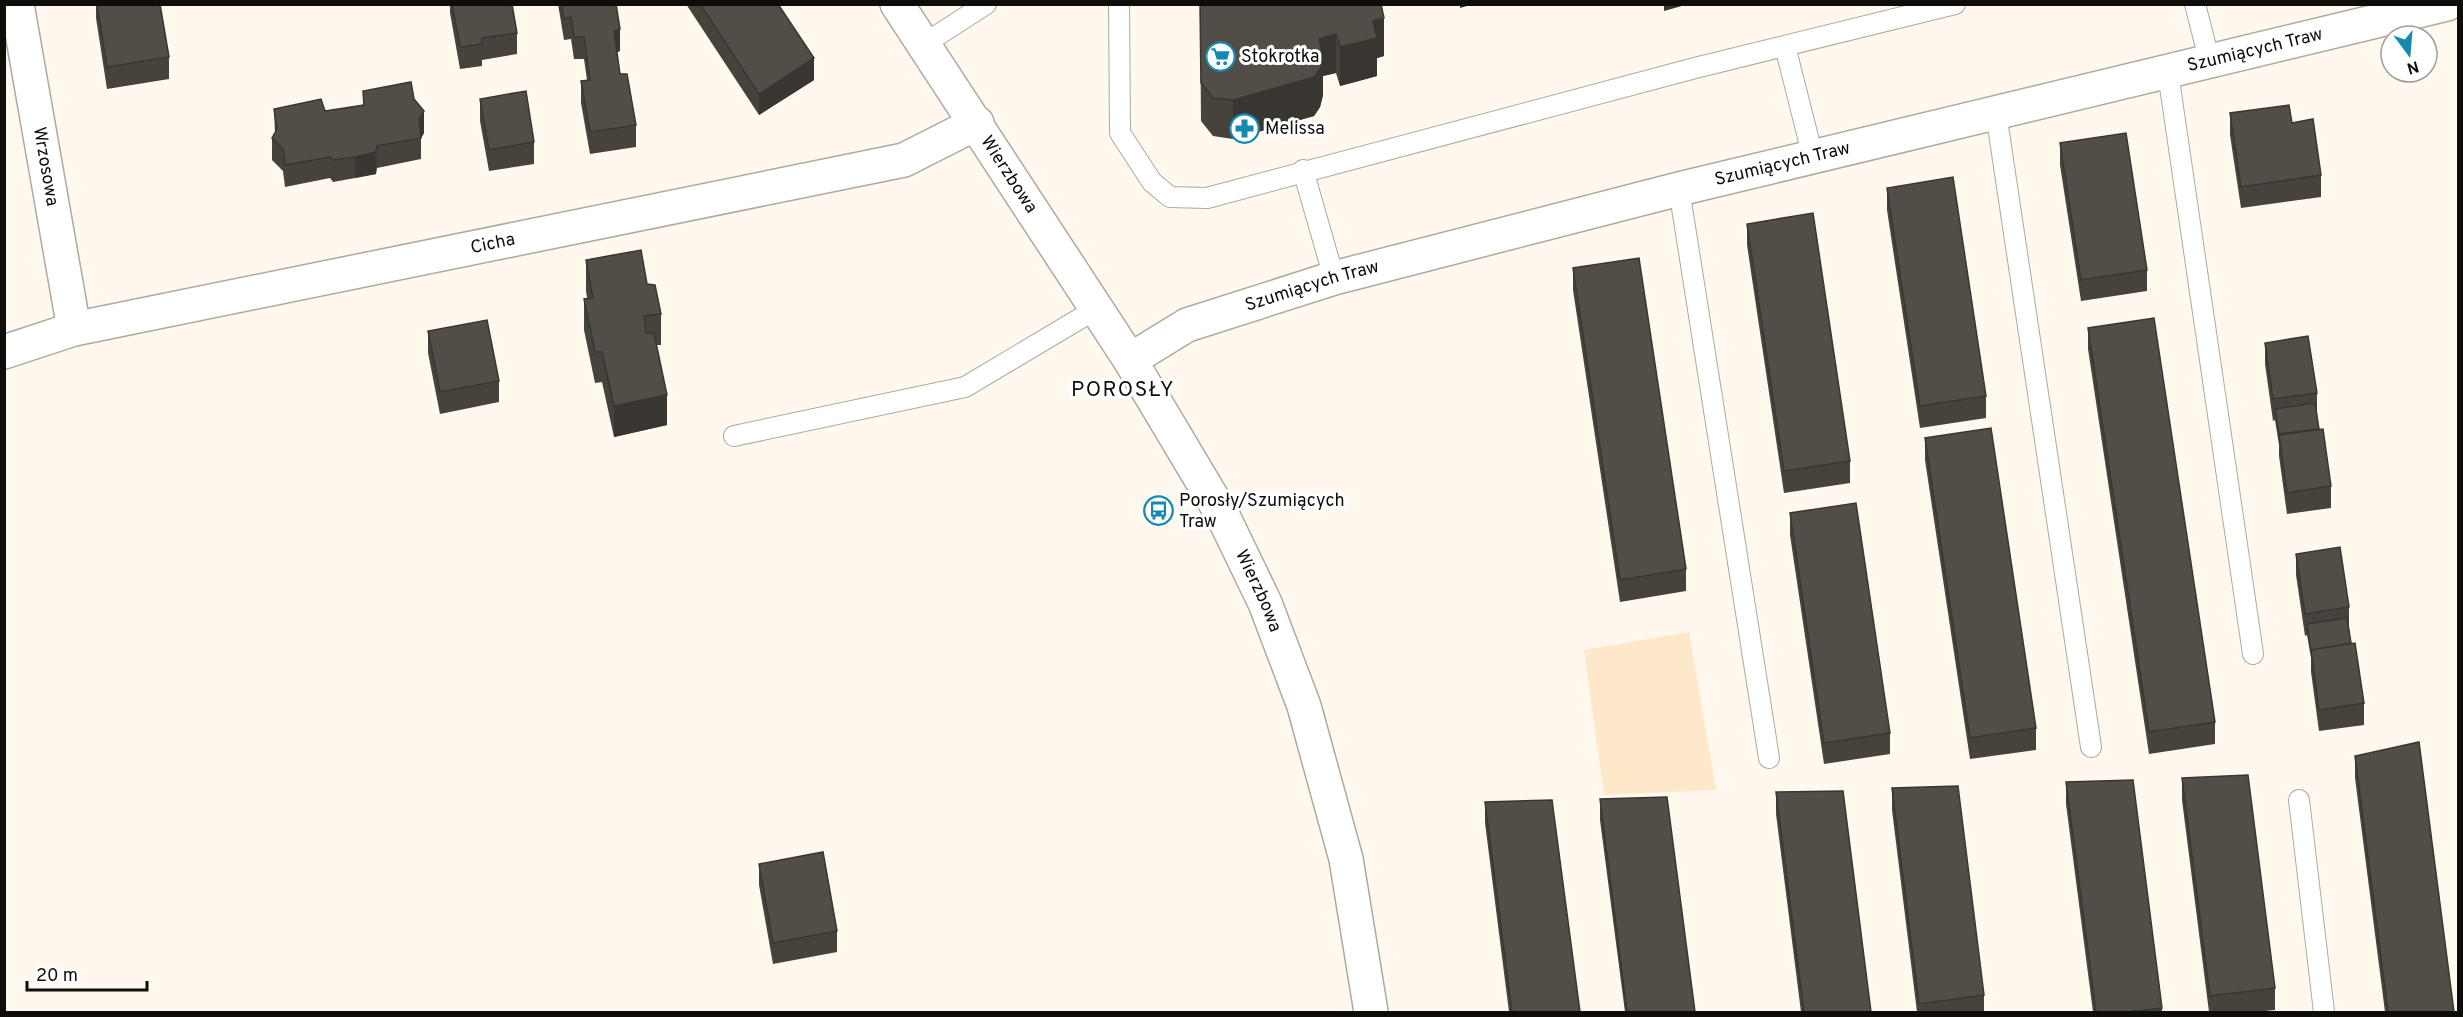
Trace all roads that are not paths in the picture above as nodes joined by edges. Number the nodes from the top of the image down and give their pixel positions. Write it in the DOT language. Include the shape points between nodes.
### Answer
graph roads {
  1 [pos="17,4"];
  2 [pos="897,4"];
  3 [pos="986,4"];
  4 [pos="1119,4"];
  5 [pos="1955,4"];
  6 [pos="2195,4"];
  7 [pos="2447,4"];
  8 [pos="924,44"];
  9 [pos="1785,46"];
  10 [pos="2210,63"];
  11 [pos="2168,73"];
  12 [pos="1996,113"];
  13 [pos="977,123"];
  14 [pos="1813,157"];
  15 [pos="1303,170"];
  16 [pos="1679,189"];
  17 [pos="1334,278"];
  18 [pos="1096,309"];
  19 [pos="74,329"];
  20 [pos="4,352"];
  21 [pos="1130,360"];
  22 [pos="734,436"];
  23 [pos="2253,654"];
  24 [pos="2091,747"];
  25 [pos="1769,758"];
  26 [pos="2299,800"];
  27 [pos="1371,1012"];
  28 [pos="2324,1012"];
  1 -- 19 [label="street, Wrzosowa"];
  2 -- 8 [label="street, Wierzbowa"];
  3 -- 8 [label="lane"];
  4 -- 15 [label="lane" via="1120,133 1152,182 1170,197 1207,198"];
  5 -- 9 [label="lane"];
  6 -- 10 [label="lane"];
  7 -- 10 [label="street, Szumiących Traw"];
  8 -- 13 [label="street, Wierzbowa"];
  9 -- 14 [label="lane"];
  9 -- 15 [label="lane"];
  10 -- 11 [label="street, Szumiących Traw"];
  11 -- 12 [label="street, Szumiących Traw"];
  11 -- 23 [label="lane"];
  12 -- 14 [label="street, Szumiących Traw"];
  12 -- 24 [label="lane"];
  13 -- 18 [label="street, Wierzbowa"];
  13 -- 19 [label="street, Cicha" via="904,160"];
  14 -- 16 [label="street, Szumiących Traw"];
  15 -- 17 [label="lane"];
  16 -- 17 [label="street, Szumiących Traw"];
  16 -- 25 [label="lane"];
  17 -- 21 [label="street, Szumiących Traw" via="1187,325"];
  18 -- 21 [label="street, Wierzbowa"];
  18 -- 22 [label="lane" via="965,387"];
  19 -- 20 [label="street, Cicha"];
  21 -- 27 [label="street, Wierzbowa" via="1222,516 1265,603 1304,706 1346,859"];
  26 -- 28 [label="lane"];
}
